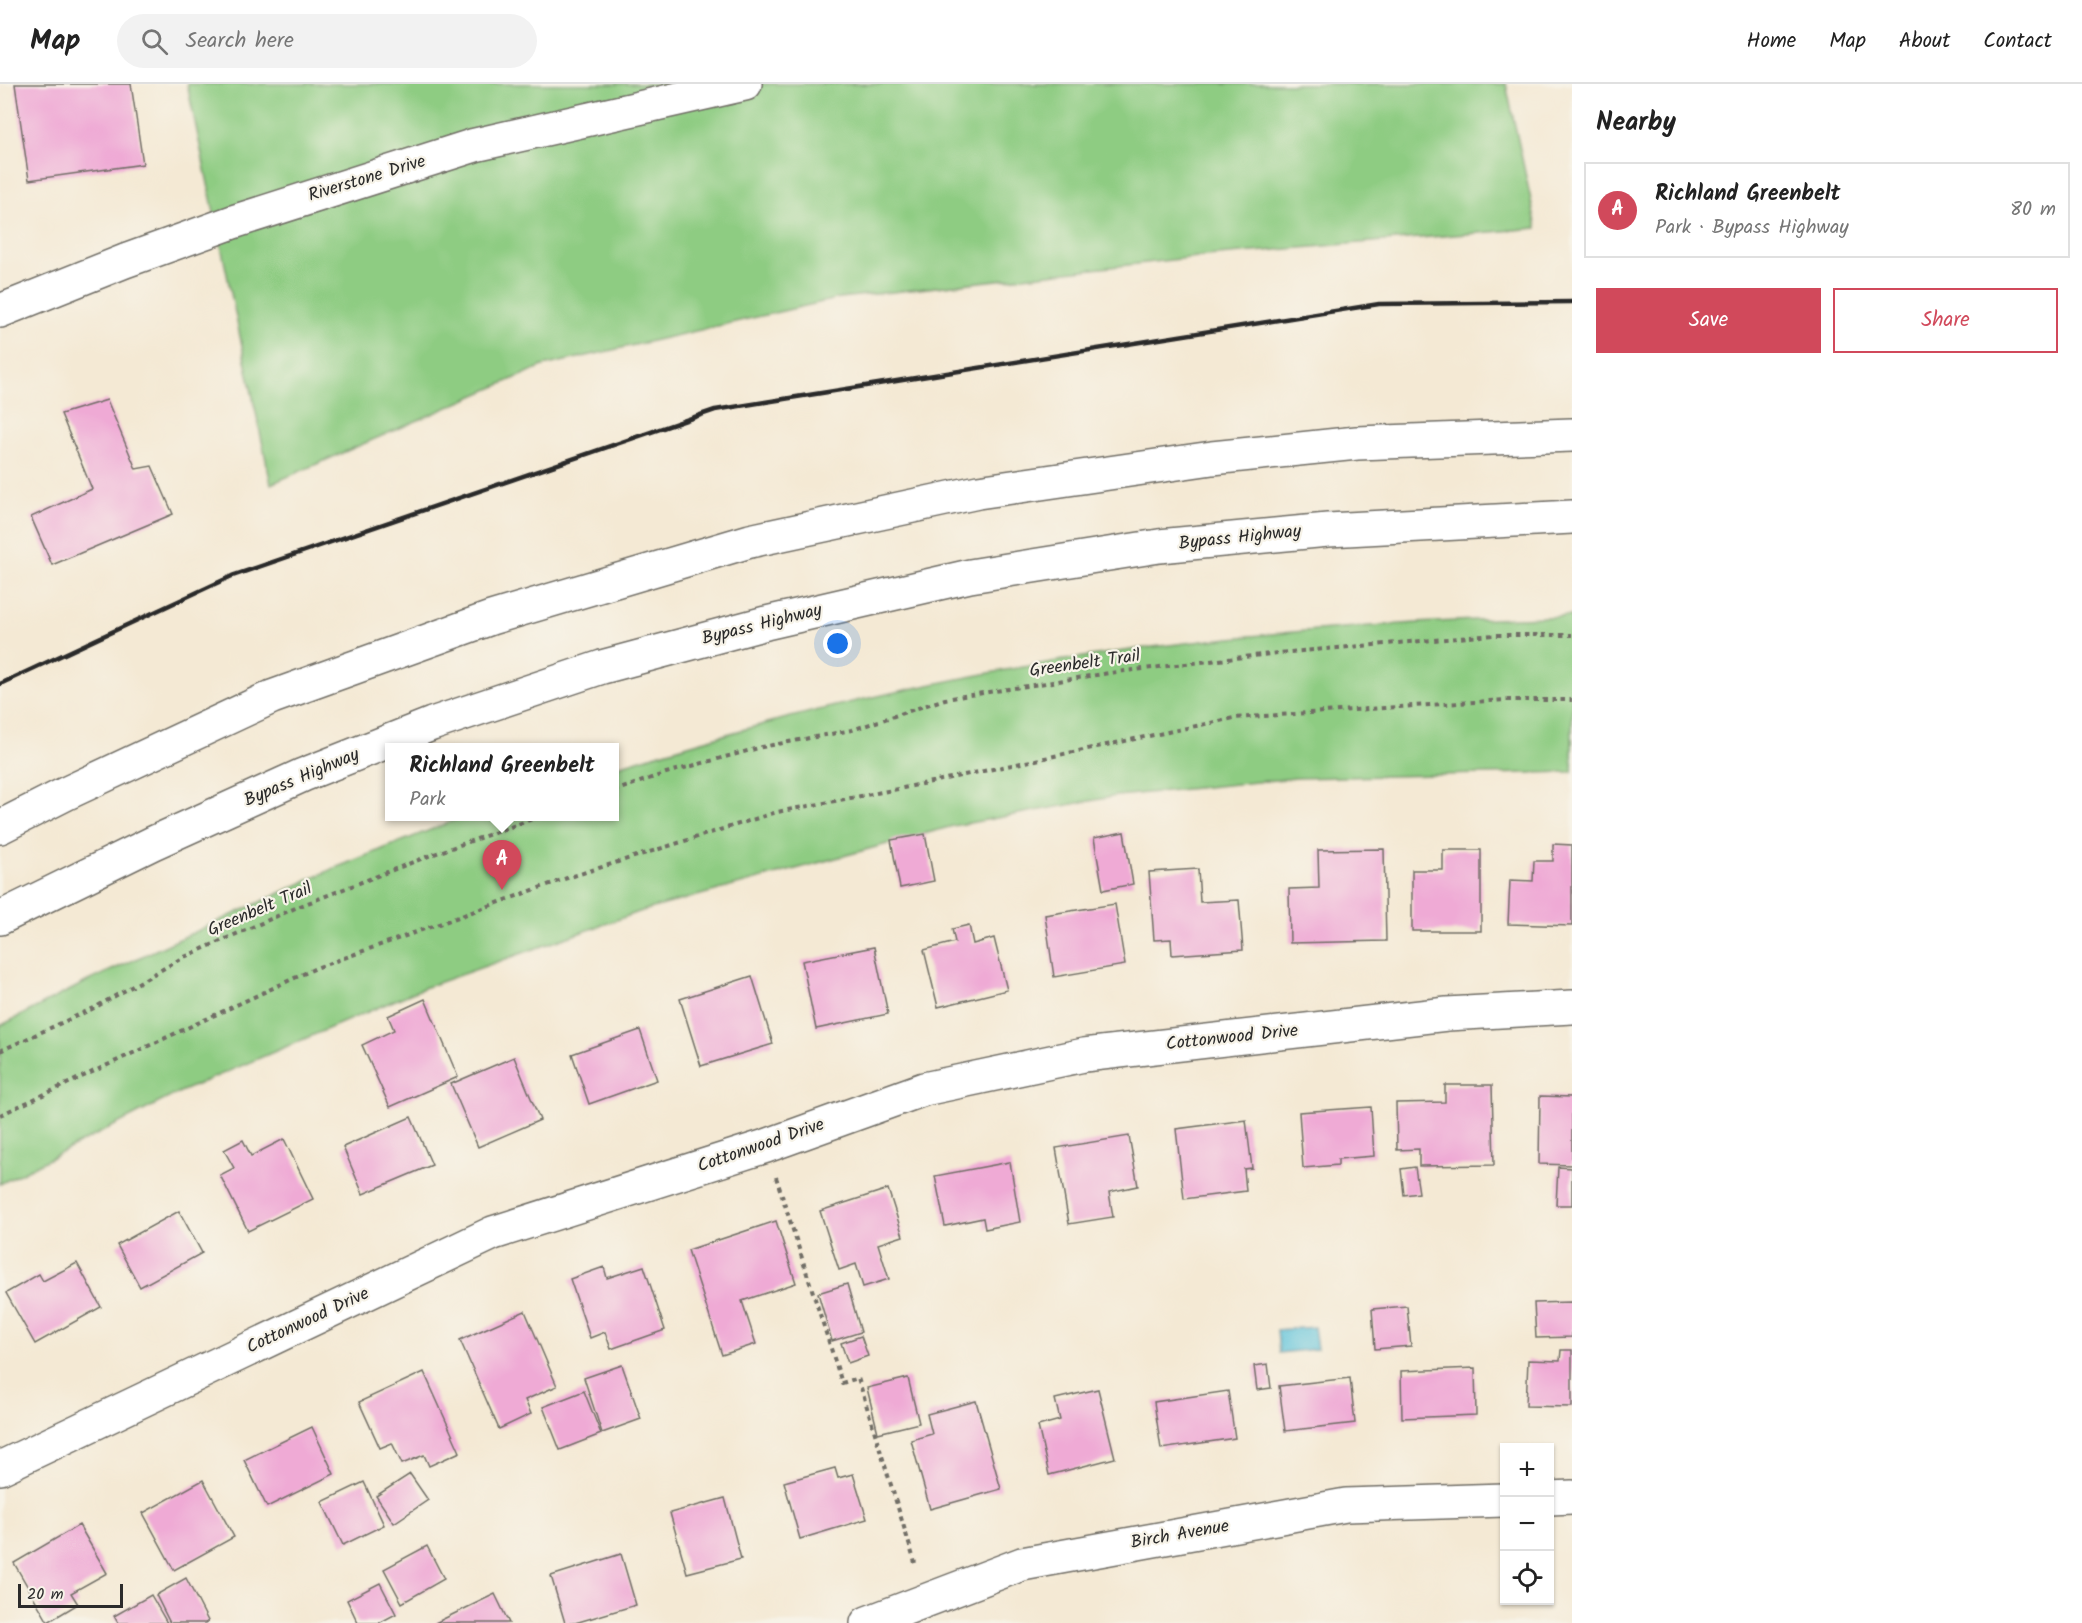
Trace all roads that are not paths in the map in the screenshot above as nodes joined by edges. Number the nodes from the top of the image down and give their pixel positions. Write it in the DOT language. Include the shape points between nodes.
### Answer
graph roads {
  1 [pos="745,84"];
  2 [pos="0,311"];
  3 [pos="1572,435"];
  4 [pos="1572,517"];
  5 [pos="0,827"];
  6 [pos="0,918"];
  7 [pos="1572,1007"];
  8 [pos="0,1468"];
  9 [pos="1572,1497"];
  10 [pos="1554,1498"];
  11 [pos="1500,1500"];
  12 [pos="867,1623"];
  1 -- 2 [label="main road, Riverstone Drive" via="475,146 233,222"];
  3 -- 5 [label="main road" via="1357,443 1212,459 978,492 750,541 490,618 272,697"];
  4 -- 6 [label="main road, Bypass Highway" via="1328,530 1159,546 970,576 766,623 602,667 432,724 303,775"];
  7 -- 8 [label="main road, Cottonwood Drive" via="1447,1014 1084,1055 924,1089 766,1146 493,1233"];
  9 -- 10 [label="main road"];
  11 -- 12 [label="main road, Birch Avenue" via="1346,1505 1022,1564"];
}
